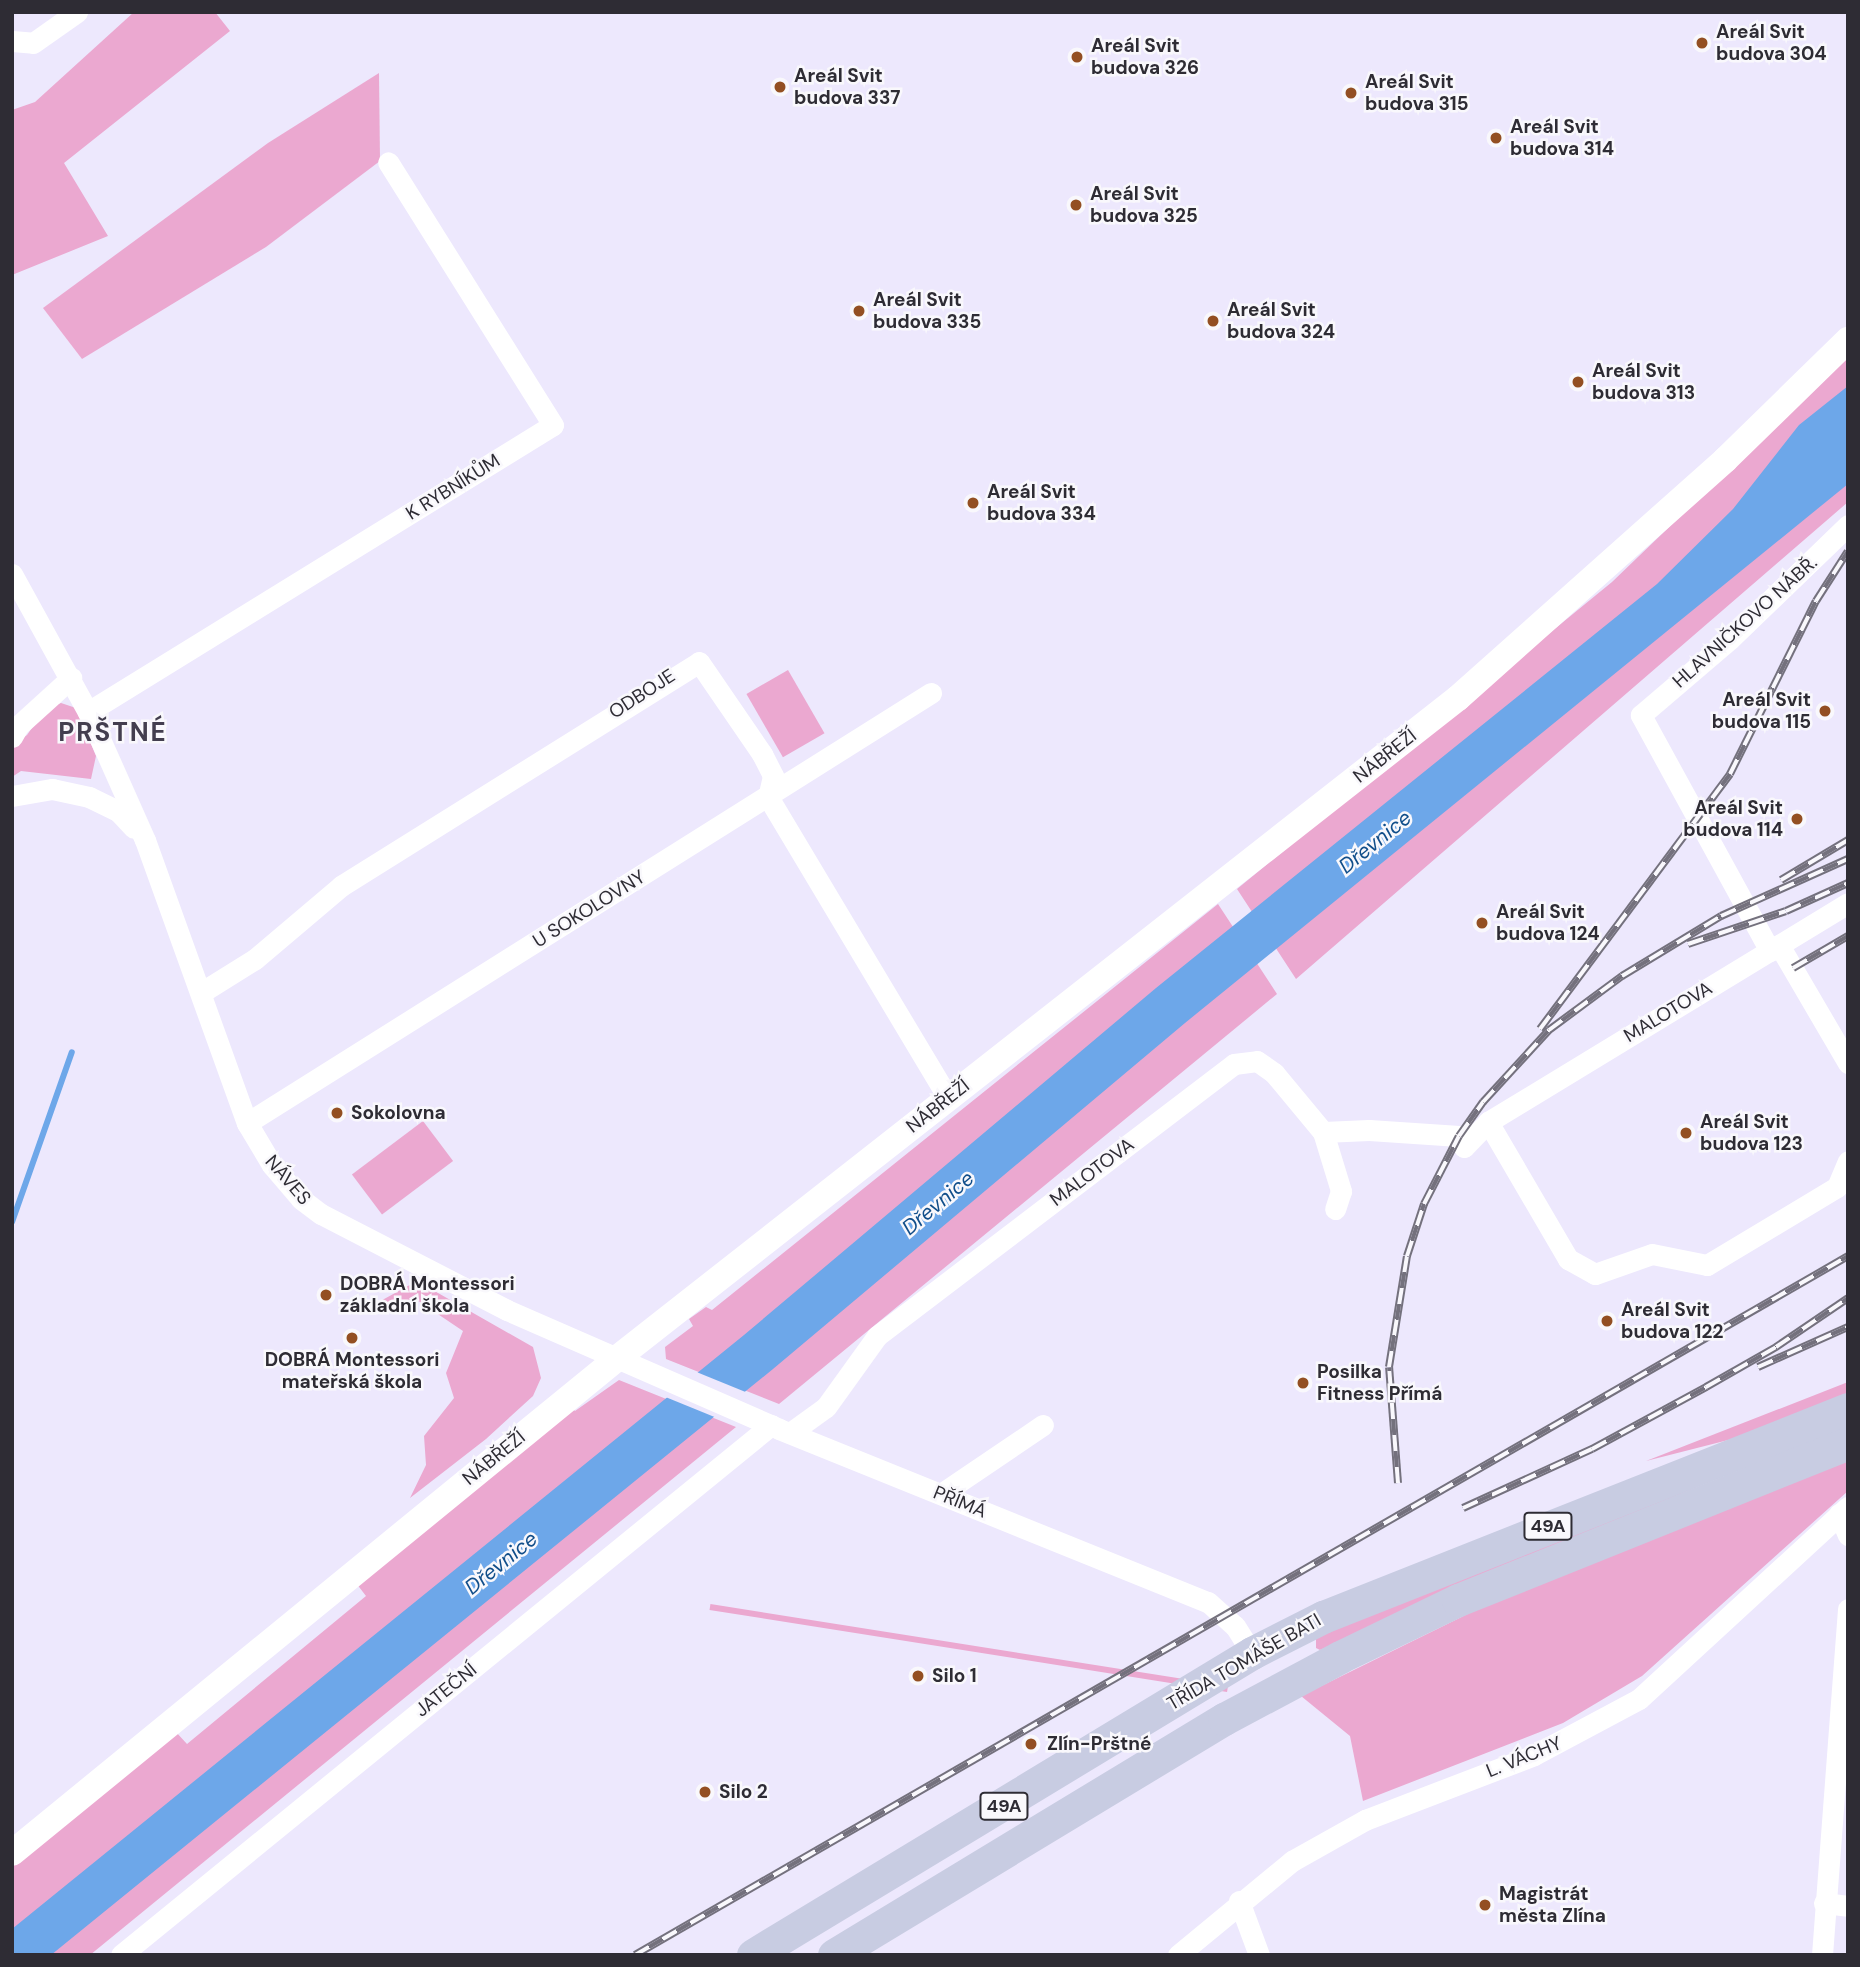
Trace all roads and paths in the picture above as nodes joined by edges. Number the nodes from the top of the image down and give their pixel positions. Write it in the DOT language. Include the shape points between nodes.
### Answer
graph roads {
  1 [pos="77,12"];
  2 [pos="12,41"];
  3 [pos="388,162"];
  4 [pos="1848,340"];
  5 [pos="1848,526"];
  6 [pos="12,574"];
  7 [pos="71,678"];
  8 [pos="931,693"];
  9 [pos="88,712"];
  10 [pos="12,737"];
  11 [pos="12,796"];
  12 [pos="768,797"];
  13 [pos="145,840"];
  14 [pos="1848,903"];
  15 [pos="1774,948"];
  16 [pos="202,992"];
  17 [pos="1848,1063"];
  18 [pos="948,1098"];
  19 [pos="1488,1122"];
  20 [pos="247,1123"];
  21 [pos="1323,1132"];
  22 [pos="1848,1161"];
  23 [pos="1335,1209"];
  24 [pos="620,1356"];
  25 [pos="650,1373"];
  26 [pos="1848,1409"];
  27 [pos="771,1425"];
  28 [pos="1043,1425"];
  29 [pos="1848,1443"];
  30 [pos="941,1494"];
  31 [pos="1844,1511"];
  32 [pos="1848,1535"];
  33 [pos="1848,1609"];
  34 [pos="1252,1653"];
  35 [pos="1847,1673"];
  36 [pos="1275,1691"];
  37 [pos="12,1853"];
  38 [pos="1239,1901"];
  39 [pos="1824,1903"];
  40 [pos="1848,1906"];
  41 [pos="121,1955"];
  42 [pos="753,1955"];
  43 [pos="834,1955"];
  44 [pos="1178,1955"];
  45 [pos="1259,1955"];
  46 [pos="1822,1955"];
  1 -- 2 [label="street" via="33,43"];
  3 -- 9 [label="street, K RYBNÍKŮM" via="553,425"];
  4 -- 18 [label="street, NÁBŘEŽÍ" via="1538,632"];
  5 -- 15 [label="street, HLAVNIČKOVO NÁBŘ." via="1731,639 1641,715"];
  6 -- 7 [label="street, NÁVES"];
  7 -- 9 [label="street, NÁVES"];
  7 -- 10 [label="street" via="18,726"];
  8 -- 12 [label="street, U SOKOLOVNY"];
  9 -- 13 [label="street, NÁVES"];
  11 -- 13 [label="street, NÁVES" via="52,789 89,797 118,811"];
  12 -- 16 [label="street, ODBOJE" via="773,776 762,754 699,662 341,886 255,959"];
  12 -- 18 [label="street, ODBOJE"];
  12 -- 20 [label="street, U SOKOLOVNY"];
  13 -- 16 [label="street, NÁVES"];
  14 -- 15 [label="street, MALOTOVA"];
  15 -- 17 [label="street"];
  15 -- 19 [label="street, MALOTOVA"];
  16 -- 20 [label="street, NÁVES"];
  18 -- 24 [label="street, NÁBŘEŽÍ"];
  19 -- 21 [label="street, MALOTOVA" via="1464,1147 1459,1136"];
  19 -- 22 [label="street" via="1569,1258 1595,1274 1652,1254 1707,1265 1837,1187"];
  20 -- 24 [label="street, NÁVES" via="282,1179 321,1214 507,1310"];
  21 -- 23 [label="street" via="1341,1191"];
  21 -- 27 [label="street, MALOTOVA" via="1273,1073 1256,1061 1234,1064 877,1336 826,1407"];
  24 -- 25 [label="street, NÁVES"];
  24 -- 37 [label="street, NÁBŘEŽÍ"];
  25 -- 27 [label="street, PŘÍMÁ"];
  26 -- 34 [label="main road, TŘÍDA TOMÁŠE BATI / 49A" via="1322,1617"];
  27 -- 30 [label="street, PŘÍMÁ"];
  27 -- 41 [label="street, JATEČNÍ"];
  28 -- 30 [label="street"];
  29 -- 36 [label="main road, TŘÍDA TOMÁŠE BATI / 49A" via="1458,1600"];
  30 -- 34 [label="street, PŘÍMÁ" via="1208,1602 1235,1626"];
  31 -- 32 [label="street"];
  31 -- 38 [label="street, L. VÁCHY" via="1673,1672 1623,1710 1534,1755 1365,1820 1292,1861"];
  33 -- 35 [label="street"];
  34 -- 36 [label="main road"];
  34 -- 42 [label="main road, TŘÍDA TOMÁŠE BATI / 49A"];
  35 -- 39 [label="street"];
  36 -- 43 [label="main road, TŘÍDA TOMÁŠE BATI / 49A"];
  38 -- 44 [label="street, L. VÁCHY"];
  38 -- 45 [label="street"];
  39 -- 40 [label="street"];
  39 -- 46 [label="street"];
}
